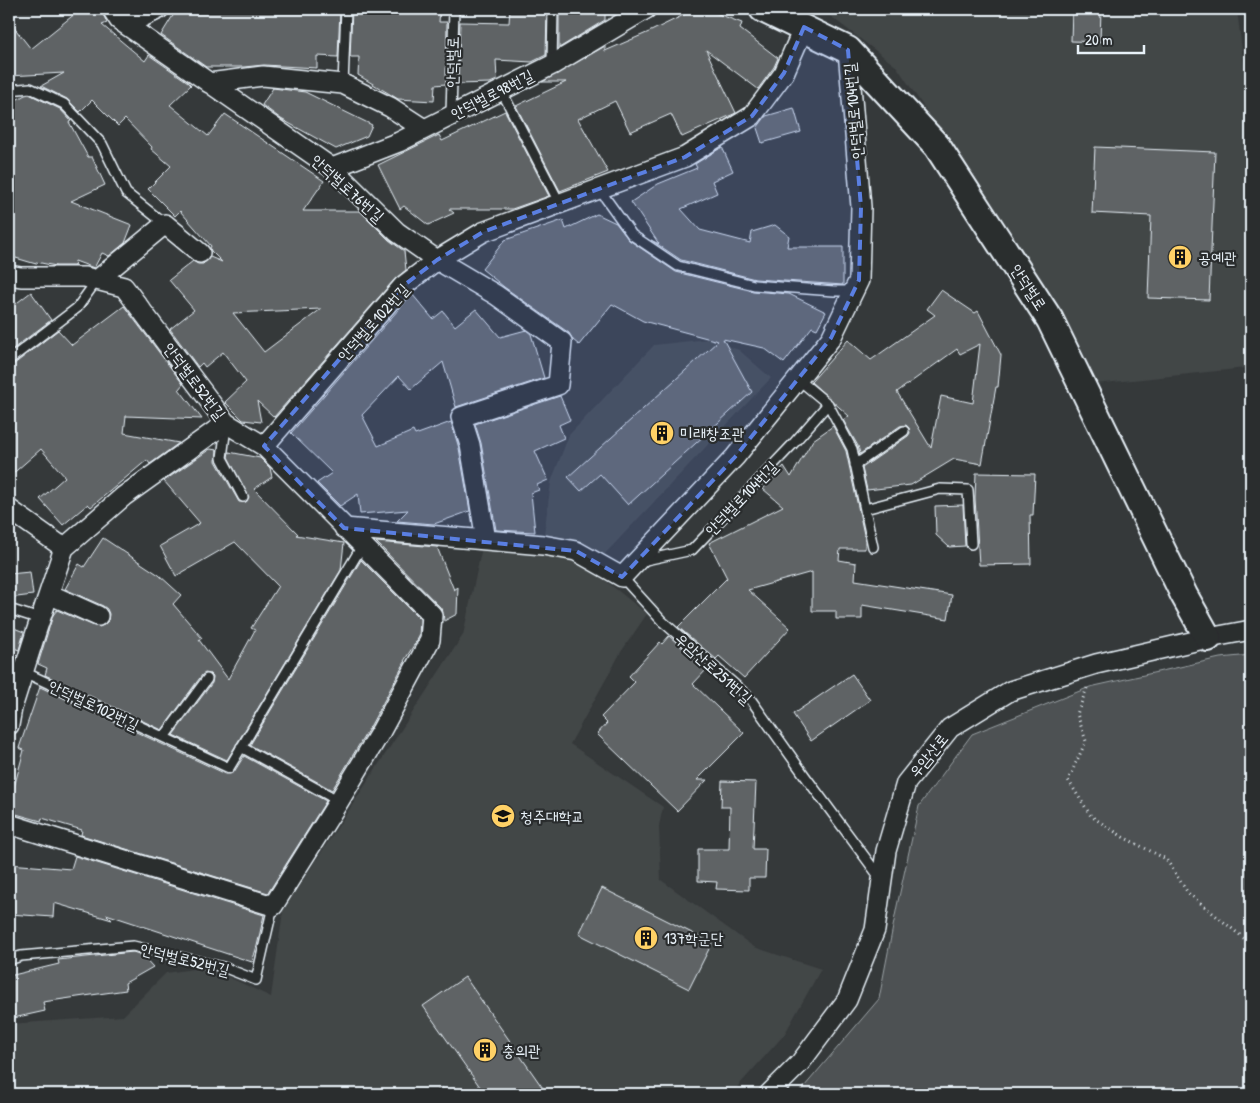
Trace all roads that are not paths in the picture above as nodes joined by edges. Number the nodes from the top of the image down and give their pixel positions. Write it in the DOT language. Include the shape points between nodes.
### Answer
graph roads {
  1 [pos="112,9"];
  2 [pos="159,9"];
  3 [pos="346,9"];
  4 [pos="454,9"];
  5 [pos="553,9"];
  6 [pos="646,9"];
  7 [pos="763,9"];
  8 [pos="126,25"];
  9 [pos="804,27"];
  10 [pos="848,50"];
  11 [pos="552,65"];
  12 [pos="209,83"];
  13 [pos="343,84"];
  14 [pos="9,90"];
  15 [pos="501,90"];
  16 [pos="451,114"];
  17 [pos="424,129"];
  18 [pos="332,168"];
  19 [pos="599,189"];
  20 [pos="560,204"];
  21 [pos="165,224"];
  22 [pos="200,252"];
  23 [pos="437,260"];
  24 [pos="9,275"];
  25 [pos="97,280"];
  26 [pos="854,291"];
  27 [pos="9,360"];
  28 [pos="798,379"];
  29 [pos="828,404"];
  30 [pos="226,423"];
  31 [pos="904,431"];
  32 [pos="264,446"];
  33 [pos="855,465"];
  34 [pos="243,497"];
  35 [pos="9,509"];
  36 [pos="865,509"];
  37 [pos="344,528"];
  38 [pos="486,540"];
  39 [pos="971,544"];
  40 [pos="362,546"];
  41 [pos="873,547"];
  42 [pos="64,548"];
  43 [pos="636,562"];
  44 [pos="622,577"];
  45 [pos="49,594"];
  46 [pos="9,609"];
  47 [pos="98,616"];
  48 [pos="40,619"];
  49 [pos="1251,630"];
  50 [pos="1208,638"];
  51 [pos="24,672"];
  52 [pos="207,679"];
  53 [pos="9,725"];
  54 [pos="164,737"];
  55 [pos="241,747"];
  56 [pos="339,801"];
  57 [pos="9,824"];
  58 [pos="882,880"];
  59 [pos="273,906"];
  60 [pos="9,960"];
  61 [pos="769,1094"];
  1 -- 8 [label="street, 안덕벌로76번길"];
  2 -- 8 [label="street"];
  3 -- 13 [label="lane"];
  4 -- 16 [label="lane, 안덕벌로"];
  5 -- 11 [label="lane"];
  6 -- 11 [label="street, 안덕벌로98번길"];
  7 -- 9 [label="street, 안덕벌로"];
  8 -- 12 [label="street, 안덕벌로76번길"];
  9 -- 10 [label="street, 안덕벌로"];
  9 -- 19 [label="street, 안덕벌로102번길" via="784,74 752,116 685,157"];
  10 -- 26 [label="street, 안덕벌로104번길" via="861,208 859,280"];
  10 -- 50 [label="street, 안덕벌로" via="938,146 1050,320"];
  11 -- 15 [label="street, 안덕벌로98번길"];
  12 -- 13 [label="street" via="263,76"];
  12 -- 18 [label="street, 안덕벌로76번길"];
  13 -- 17 [label="street" via="390,107"];
  14 -- 21 [label="lane" via="30,88 64,104 102,144 126,193"];
  15 -- 16 [label="street, 안덕벌로98번길"];
  15 -- 20 [label="lane"];
  16 -- 17 [label="street, 안덕벌로98번길"];
  17 -- 18 [label="street, 안덕벌로98번길"];
  18 -- 23 [label="street, 안덕벌로76번길" via="397,232"];
  19 -- 20 [label="street, 안덕벌로102번길"];
  19 -- 26 [label="lane" via="632,235 678,266 754,286"];
  20 -- 23 [label="street, 안덕벌로102번길" via="483,232"];
  21 -- 22 [label="street"];
  21 -- 25 [label="street"];
  23 -- 32 [label="street, 안덕벌로102번길" via="403,286"];
  23 -- 38 [label="street, 안덕벌로76번길" via="496,295 562,342 558,385 461,417 470,445"];
  24 -- 25 [label="street, 안덕벌로52번길"];
  25 -- 27 [label="lane" via="77,308"];
  25 -- 30 [label="street, 안덕벌로52번길" via="124,287"];
  26 -- 28 [label="street, 안덕벌로104번길" via="831,338"];
  28 -- 29 [label="lane"];
  28 -- 43 [label="street, 안덕벌로104번길" via="735,456"];
  29 -- 33 [label="lane" via="852,449"];
  29 -- 43 [label="lane, 안덕벌로104번길" via="692,550"];
  30 -- 32 [label="street, 안덕벌로52번길"];
  30 -- 34 [label="lane" via="222,458"];
  30 -- 42 [label="street" via="124,496"];
  31 -- 33 [label="lane"];
  32 -- 37 [label="street, 안덕벌로52번길"];
  33 -- 36 [label="lane"];
  35 -- 42 [label="street"];
  36 -- 39 [label="lane" via="940,489 968,490"];
  36 -- 41 [label="lane"];
  37 -- 38 [label="street, 우암산로251번길"];
  37 -- 40 [label="street, 안덕벌로52번길"];
  38 -- 44 [label="street, 우암산로251번길" via="576,551"];
  40 -- 55 [label="lane"];
  40 -- 56 [label="street, 안덕벌로52번길" via="432,615 430,640"];
  42 -- 45 [label="street"];
  43 -- 44 [label="street, 안덕벌로104번길"];
  44 -- 58 [label="lane, 우암산로251번길" via="662,621 750,698"];
  45 -- 47 [label="street"];
  45 -- 48 [label="street"];
  46 -- 48 [label="lane"];
  48 -- 51 [label="street"];
  49 -- 50 [label="street, 우암산로"];
  50 -- 58 [label="street, 우암산로" via="1096,664 1010,691 950,728 906,783 886,851"];
  51 -- 53 [label="street"];
  51 -- 54 [label="lane, 안덕벌로102번길"];
  52 -- 54 [label="lane"];
  54 -- 55 [label="lane, 안덕벌로102번길" via="229,768"];
  55 -- 56 [label="lane"];
  56 -- 59 [label="street, 안덕벌로52번길"];
  57 -- 59 [label="street"];
  58 -- 61 [label="street, 우암산로" via="876,930 847,1000 800,1063"];
  59 -- 60 [label="lane, 안덕벌로52번길" via="256,980 223,967 133,946 21,956"];
}
